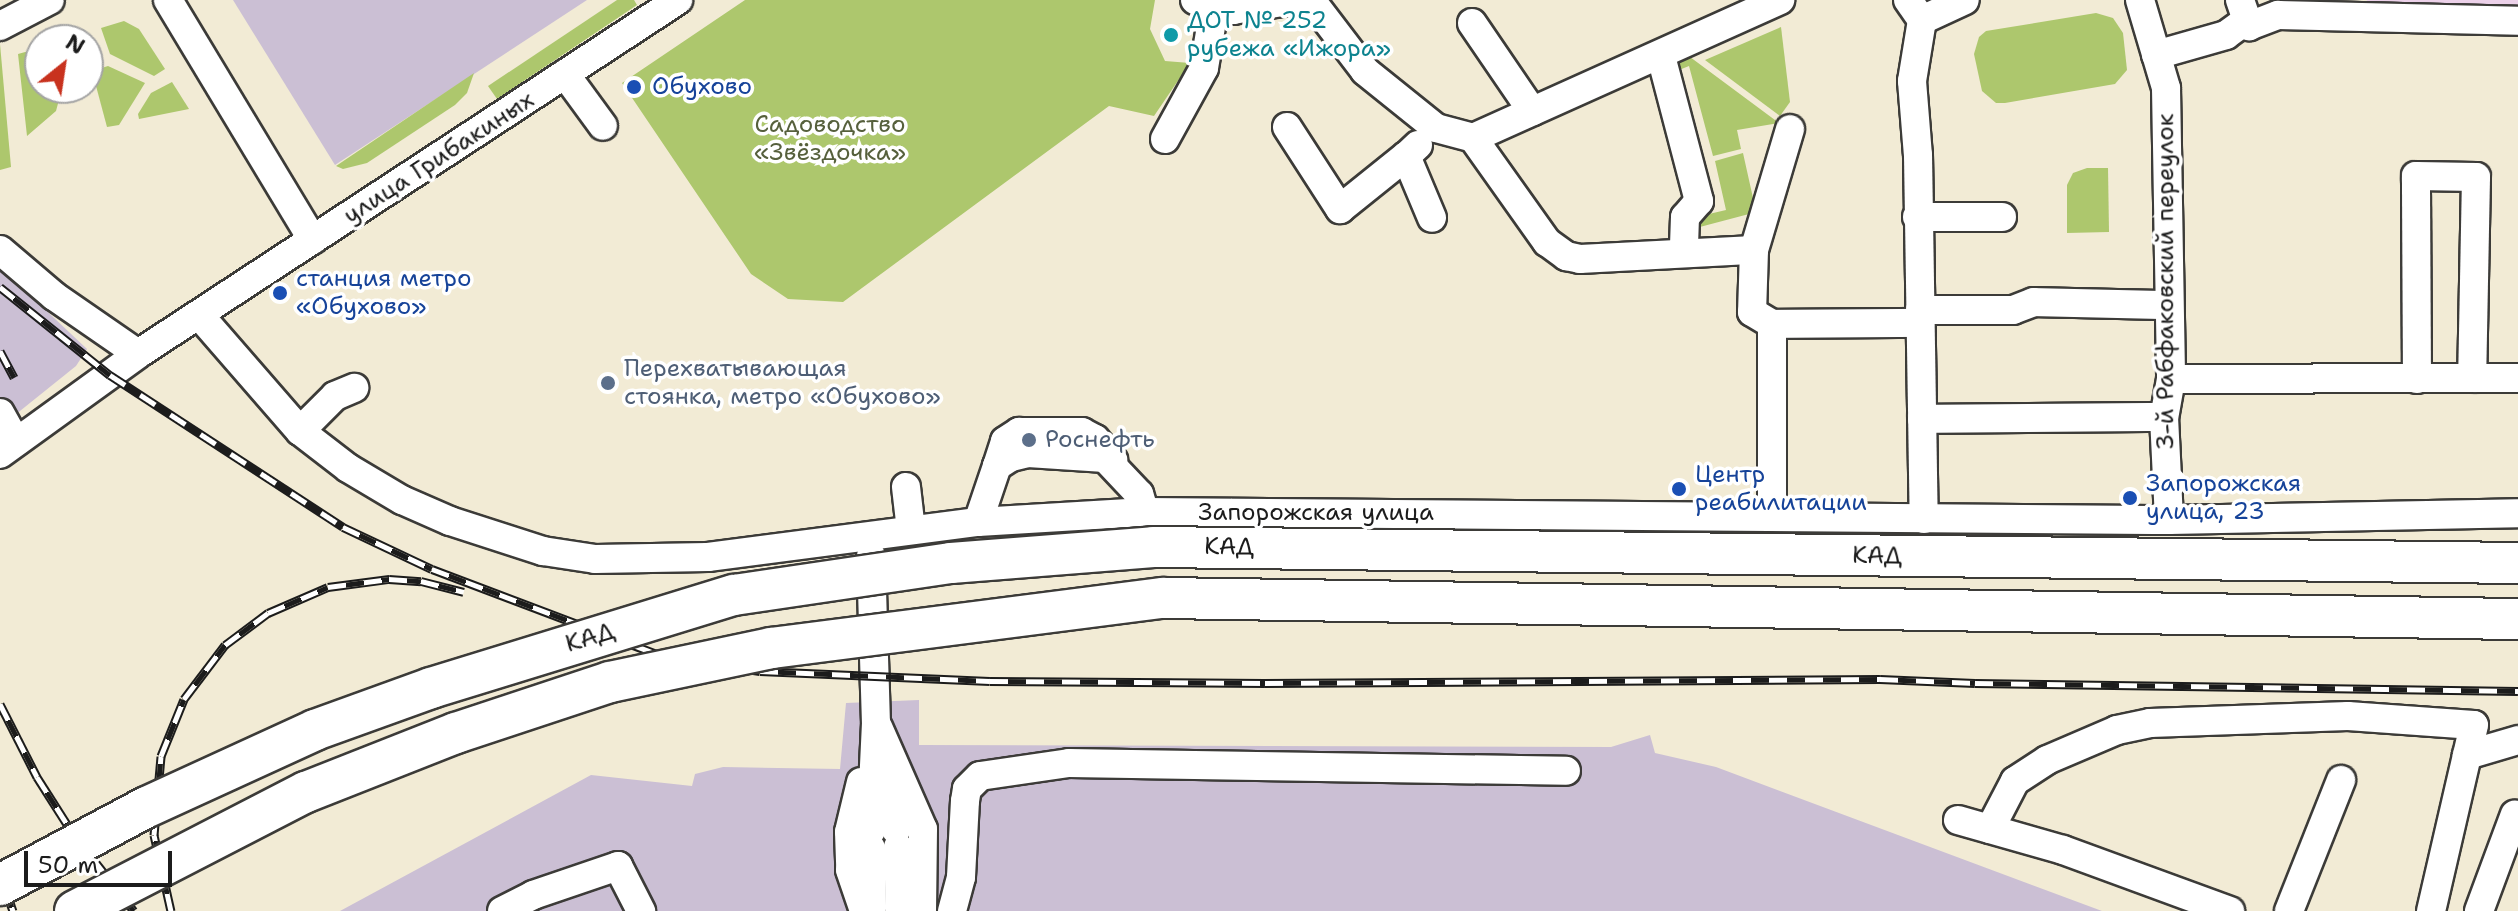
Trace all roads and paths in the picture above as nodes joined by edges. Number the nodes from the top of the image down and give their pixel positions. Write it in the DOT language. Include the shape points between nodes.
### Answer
graph roads {
  1 [pos="50,0"];
  2 [pos="168,0"];
  3 [pos="678,0"];
  4 [pos="1295,0"];
  5 [pos="1311,0"];
  6 [pos="1780,0"];
  7 [pos="1965,0"];
  8 [pos="2140,0"];
  9 [pos="1204,4"];
  10 [pos="2340,7"];
  11 [pos="1915,10"];
  12 [pos="2244,10"];
  13 [pos="2518,21"];
  14 [pos="1472,23"];
  15 [pos="0,26"];
  16 [pos="2156,55"];
  17 [pos="1661,56"];
  18 [pos="565,74"];
  19 [pos="1532,111"];
  20 [pos="603,126"];
  21 [pos="1287,127"];
  22 [pos="1436,128"];
  23 [pos="1790,129"];
  24 [pos="1473,138"];
  25 [pos="1165,139"];
  26 [pos="1406,156"];
  27 [pos="1917,217"];
  28 [pos="2002,217"];
  29 [pos="1432,218"];
  30 [pos="313,240"];
  31 [pos="0,250"];
  32 [pos="1754,250"];
  33 [pos="1684,252"];
  34 [pos="2169,305"];
  35 [pos="200,316"];
  36 [pos="1920,317"];
  37 [pos="1772,324"];
  38 [pos="138,354"];
  39 [pos="2472,378"];
  40 [pos="2518,378"];
  41 [pos="2171,379"];
  42 [pos="2417,379"];
  43 [pos="345,387"];
  44 [pos="0,413"];
  45 [pos="2164,417"];
  46 [pos="1922,419"];
  47 [pos="300,431"];
  48 [pos="8,448"];
  49 [pos="906,487"];
  50 [pos="1145,512"];
  51 [pos="2518,513"];
  52 [pos="1772,517"];
  53 [pos="1924,519"];
  54 [pos="2169,520"];
  55 [pos="978,522"];
  56 [pos="911,530"];
  57 [pos="870,535"];
  58 [pos="2518,563"];
  59 [pos="2518,619"];
  60 [pos="876,723"];
  61 [pos="2518,740"];
  62 [pos="2467,755"];
  63 [pos="1566,771"];
  64 [pos="2341,780"];
  65 [pos="2515,814"];
  66 [pos="1958,820"];
  67 [pos="1990,829"];
  68 [pos="884,839"];
  69 [pos="0,885"];
  70 [pos="75,911"];
  71 [pos="502,911"];
  72 [pos="641,911"];
  73 [pos="864,911"];
  74 [pos="872,911"];
  75 [pos="900,911"];
  76 [pos="922,911"];
  77 [pos="952,911"];
  78 [pos="2230,911"];
  79 [pos="2289,911"];
  80 [pos="2431,911"];
  81 [pos="2479,911"];
  1 -- 15 [label="street"];
  2 -- 30 [label="street"];
  3 -- 18 [label="street, улица Грибакиных"];
  4 -- 9 [label="street" via="1233,10"];
  5 -- 22 [label="street" via="1365,71"];
  6 -- 17 [label="street"];
  7 -- 11 [label="street"];
  8 -- 16 [label="street, 3-й Рабфаковский переулок"];
  9 -- 25 [label="street" via="1204,68"];
  10 -- 12 [label="street" via="2278,15 2249,26"];
  10 -- 13 [label="street"];
  11 -- 27 [label="street"];
  12 -- 16 [label="street" via="2226,35"];
  14 -- 19 [label="street"];
  16 -- 34 [label="street, 3-й Рабфаковский переулок" via="2166,88"];
  17 -- 19 [label="street"];
  17 -- 33 [label="street" via="1699,201 1685,217"];
  18 -- 20 [label="street"];
  18 -- 30 [label="street, улица Грибакиных"];
  19 -- 24 [label="street"];
  21 -- 26 [label="street" via="1340,209"];
  22 -- 24 [label="street"];
  22 -- 26 [label="street"];
  23 -- 32 [label="street"];
  24 -- 33 [label="street" via="1557,252 1580,259"];
  26 -- 29 [label="street"];
  27 -- 28 [label="street"];
  27 -- 36 [label="street"];
  30 -- 35 [label="street, улица Грибакиных"];
  31 -- 38 [label="street" via="54,296"];
  32 -- 33 [label="street"];
  32 -- 37 [label="street" via="1752,312"];
  34 -- 36 [label="street" via="2034,302 2013,310"];
  34 -- 41 [label="street, 3-й Рабфаковский переулок"];
  35 -- 38 [label="street, улица Грибакиных"];
  35 -- 47 [label="street, Запорожская улица"];
  36 -- 37 [label="street"];
  36 -- 46 [label="street"];
  37 -- 52 [label="street"];
  38 -- 48 [label="street, улица Грибакиных"];
  39 -- 40 [label="street"];
  39 -- 42 [label="street"];
  39 -- 42 [label="street" via="2476,177 2416,176"];
  41 -- 42 [label="street"];
  41 -- 45 [label="street, 3-й Рабфаковский переулок"];
  43 -- 47 [label="street"];
  44 -- 48 [label="street"];
  45 -- 46 [label="street"];
  45 -- 54 [label="street, 3-й Рабфаковский переулок"];
  46 -- 53 [label="street"];
  47 -- 57 [label="street, Запорожская улица" via="402,500 543,551 649,560"];
  49 -- 56 [label="street"];
  50 -- 52 [label="street, Запорожская улица"];
  50 -- 55 [label="street, Запорожская улица"];
  50 -- 55 [label="street" via="1139,494 1095,439 1082,432 1019,432 1005,441"];
  51 -- 54 [label="street, Запорожская улица"];
  52 -- 53 [label="street, Запорожская улица"];
  53 -- 54 [label="street, Запорожская улица"];
  55 -- 56 [label="street, Запорожская улица"];
  56 -- 57 [label="street, Запорожская улица"];
  57 -- 60 [label="street"];
  58 -- 69 [label="highway, КАД, bridge" via="1153,547 951,563 734,595 431,688 315,730 147,807"];
  59 -- 70 [label="highway, КАД, bridge" via="1163,598 771,648 610,682 456,733 306,792"];
  60 -- 68 [label="street"];
  60 -- 73 [label="street" via="849,832 850,870"];
  60 -- 76 [label="street" via="923,829"];
  61 -- 62 [label="street"];
  62 -- 67 [label="street" via="2474,725 2410,718 2150,723 2092,740 2015,781"];
  62 -- 80 [label="street"];
  63 -- 77 [label="street" via="1069,763 980,776 967,789 961,877"];
  64 -- 79 [label="street"];
  65 -- 81 [label="street"];
  66 -- 67 [label="street"];
  67 -- 78 [label="street"];
  68 -- 74 [label="street"];
  68 -- 75 [label="street"];
  71 -- 72 [label="street" via="618,866"];
}
